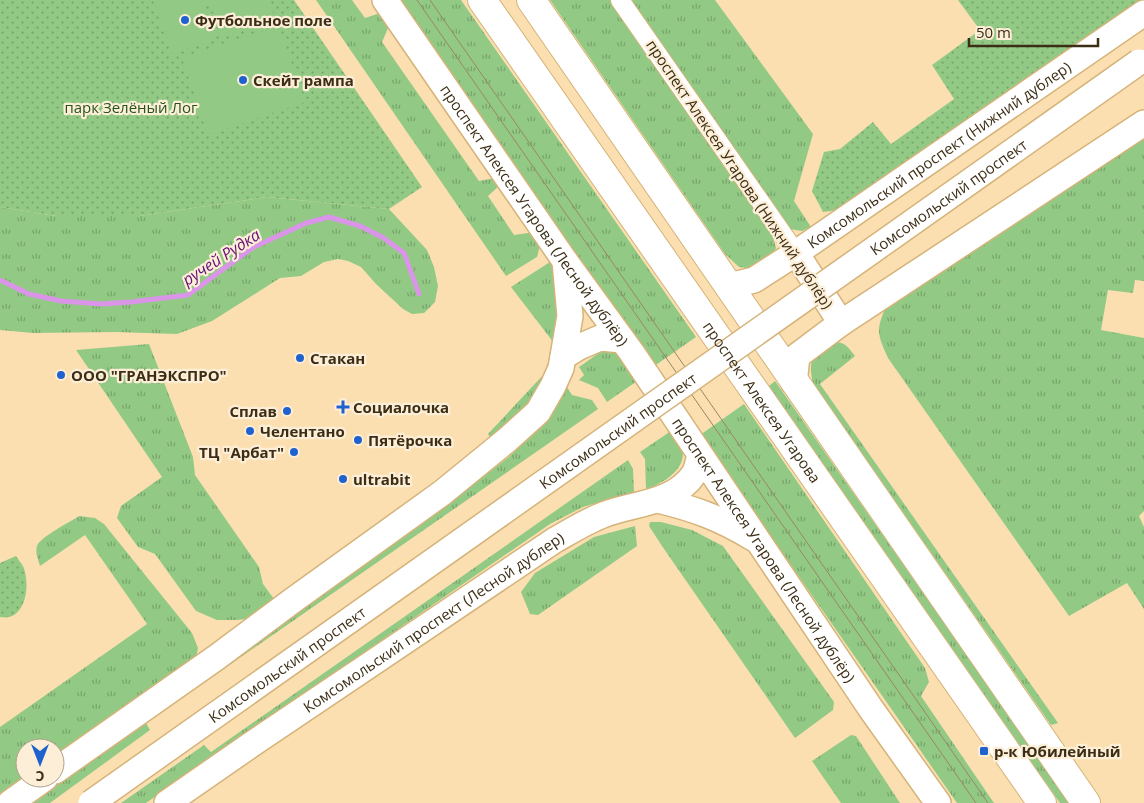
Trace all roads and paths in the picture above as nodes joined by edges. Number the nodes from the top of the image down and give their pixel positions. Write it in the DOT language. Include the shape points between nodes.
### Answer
graph roads {
  1 [pos="385,0"];
  2 [pos="482,0"];
  3 [pos="531,0"];
  4 [pos="620,0"];
  5 [pos="1144,13"];
  6 [pos="1142,61"];
  7 [pos="1144,123"];
  8 [pos="796,253"];
  9 [pos="565,260"];
  10 [pos="729,286"];
  11 [pos="841,323"];
  12 [pos="622,340"];
  13 [pos="563,357"];
  14 [pos="794,383"];
  15 [pos="700,456"];
  16 [pos="658,500"];
  17 [pos="757,540"];
  18 [pos="65,764"];
  19 [pos="31,788"];
  20 [pos="10,803"];
  21 [pos="91,803"];
  22 [pos="167,803"];
  23 [pos="938,803"];
  24 [pos="1042,803"];
  25 [pos="1086,803"];
  1 -- 9 [label="street, проспект Алексея Угарова (Лесной дублёр)"];
  2 -- 24 [label="main road, проспект Алексея Угарова"];
  3 -- 10 [label="main road"];
  4 -- 8 [label="street, проспект Алексея Угарова (Нижний дублёр)"];
  5 -- 8 [label="street, Комсомольский проспект (Нижний дублер)"];
  6 -- 21 [label="street, Комсомольский проспект, bridge"];
  7 -- 11 [label="street"];
  8 -- 10 [label="street, Комсомольский проспект (Нижний дублер)" via="754,280"];
  8 -- 11 [label="street, проспект Алексея Угарова (Нижний дублёр)"];
  9 -- 12 [label="street, проспект Алексея Угарова (Лесной дублёр)"];
  9 -- 13 [label="street" via="570,316"];
  10 -- 14 [label="main road"];
  11 -- 14 [label="street" via="797,356"];
  12 -- 13 [label="street" via="600,338"];
  12 -- 15 [label="street, проспект Алексея Угарова (Лесной дублёр)"];
  13 -- 18 [label="street" via="553,386 538,412 507,440 442,493"];
  14 -- 25 [label="main road"];
  15 -- 16 [label="street, Комсомольский проспект (Лесной дублер)" via="694,473 681,488"];
  15 -- 17 [label="street, проспект Алексея Угарова (Лесной дублёр)"];
  16 -- 17 [label="street" via="727,522"];
  16 -- 22 [label="street, Комсомольский проспект (Лесной дублер)" via="603,515 555,540"];
  17 -- 23 [label="street, проспект Алексея Угарова (Лесной дублёр)"];
  19 -- 20 [label="street"];
}
